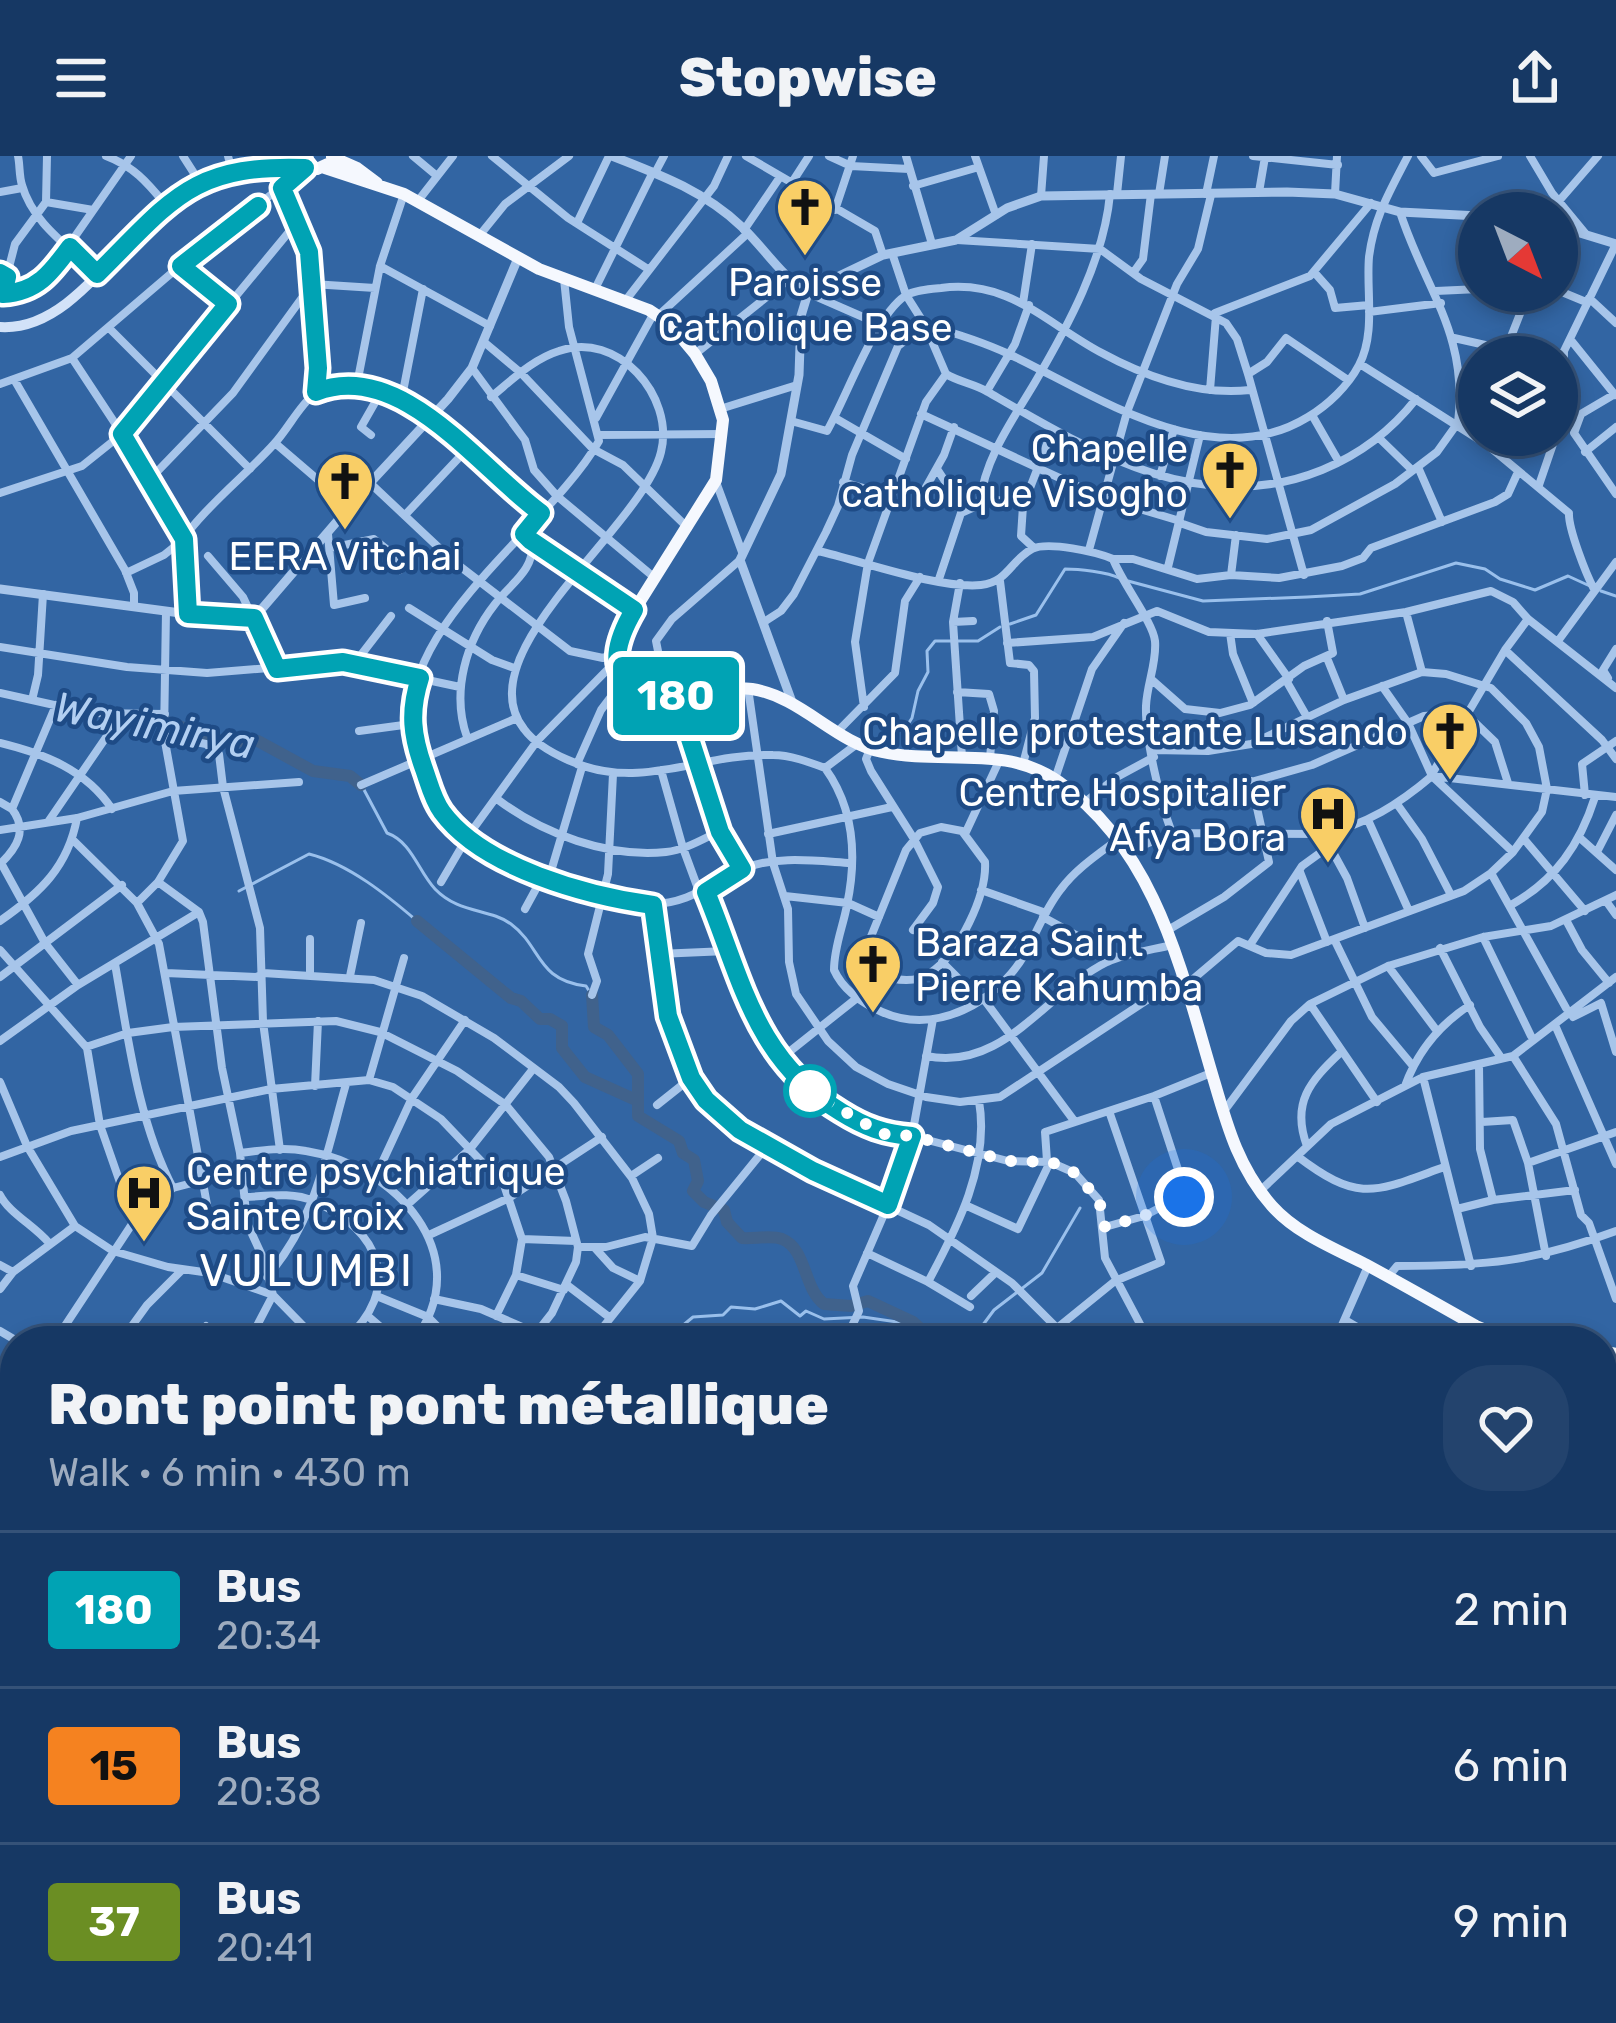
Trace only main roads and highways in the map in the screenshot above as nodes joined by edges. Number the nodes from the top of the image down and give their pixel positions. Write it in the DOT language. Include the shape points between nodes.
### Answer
graph roads {
  1 [pos="330,160"];
  2 [pos="305,161"];
  3 [pos="0,327"];
  4 [pos="1476,1326"];
  1 -- 2 [label="highway"];
  1 -- 4 [label="highway" via="518,259 656,314 711,380 724,434 716,480 618,639 626,677 643,687 748,688 792,702 864,746 995,758 1055,779 1117,840 1155,898 1242,1164 1270,1204"];
  2 -- 3 [label="main road" via="199,181 165,204 70,300 44,317"];
}
